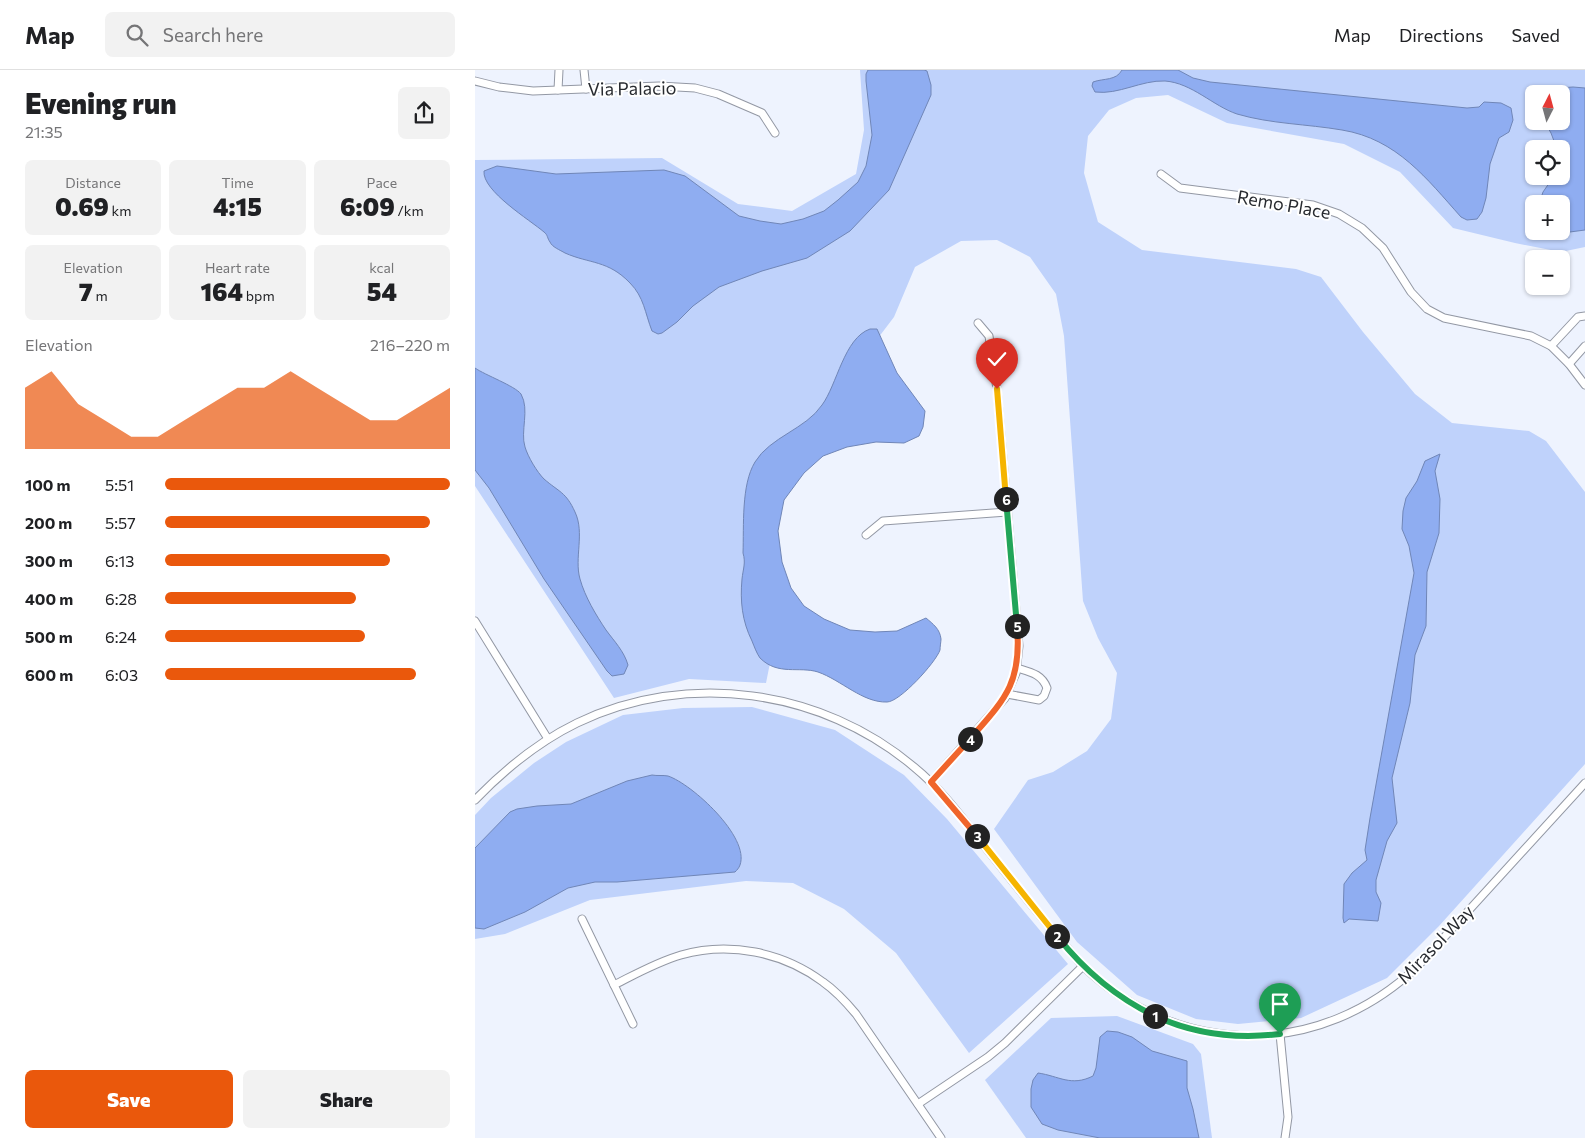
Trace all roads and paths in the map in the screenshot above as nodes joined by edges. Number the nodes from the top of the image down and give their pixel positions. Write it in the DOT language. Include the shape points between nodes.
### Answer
graph roads {
  1 [pos="559,70"];
  2 [pos="583,70"];
  3 [pos="475,81"];
  4 [pos="586,89"];
  5 [pos="558,90"];
  6 [pos="775,133"];
  7 [pos="1161,174"];
  8 [pos="1585,316"];
  9 [pos="978,323"];
  10 [pos="1551,346"];
  11 [pos="1585,346"];
  12 [pos="1569,364"];
  13 [pos="1585,385"];
  14 [pos="1007,512"];
  15 [pos="866,535"];
  16 [pos="475,621"];
  17 [pos="1017,668"];
  18 [pos="1007,694"];
  19 [pos="548,739"];
  20 [pos="931,782"];
  21 [pos="1585,782"];
  22 [pos="475,800"];
  23 [pos="582,919"];
  24 [pos="1083,966"];
  25 [pos="614,985"];
  26 [pos="633,1024"];
  27 [pos="1280,1034"];
  28 [pos="918,1104"];
  29 [pos="941,1138"];
  30 [pos="1285,1138"];
  1 -- 5 [label="street"];
  2 -- 4 [label="street"];
  3 -- 5 [label="street, Via Palacio" via="533,91"];
  4 -- 5 [label="street, Via Palacio"];
  4 -- 6 [label="street, Via Palacio" via="695,88 762,113"];
  7 -- 10 [label="street, Remo Place" via="1180,188 1313,205 1339,214 1362,228 1383,248 1411,292 1427,309 1444,318 1531,336"];
  8 -- 10 [label="street" via="1578,317"];
  9 -- 14 [label="street" via="989,336 997,389"];
  10 -- 12 [label="street, Remo Place"];
  11 -- 12 [label="street"];
  12 -- 13 [label="street, Remo Place"];
  14 -- 15 [label="street" via="883,521"];
  14 -- 17 [label="street" via="1019,646"];
  16 -- 19 [label="street"];
  17 -- 18 [label="street"];
  17 -- 18 [label="street" via="1033,672 1044,680 1045,696 1039,700"];
  18 -- 20 [label="street"];
  19 -- 20 [label="street, Mirasol Way" via="597,714 644,700 687,693 736,693 790,702 836,718 880,741"];
  19 -- 22 [label="street, Mirasol Way" via="505,771"];
  20 -- 24 [label="street, Mirasol Way"];
  21 -- 27 [label="street, Mirasol Way" via="1406,977 1348,1015 1305,1030"];
  23 -- 25 [label="street"];
  24 -- 27 [label="street, Mirasol Way" via="1125,1000 1180,1026 1240,1036"];
  24 -- 28 [label="street" via="1005,1043"];
  25 -- 26 [label="street"];
  25 -- 28 [label="street" via="661,962 700,951 758,952 793,964 824,982 841,997"];
  27 -- 30 [label="street" via="1288,1117"];
  28 -- 29 [label="street"];
}
